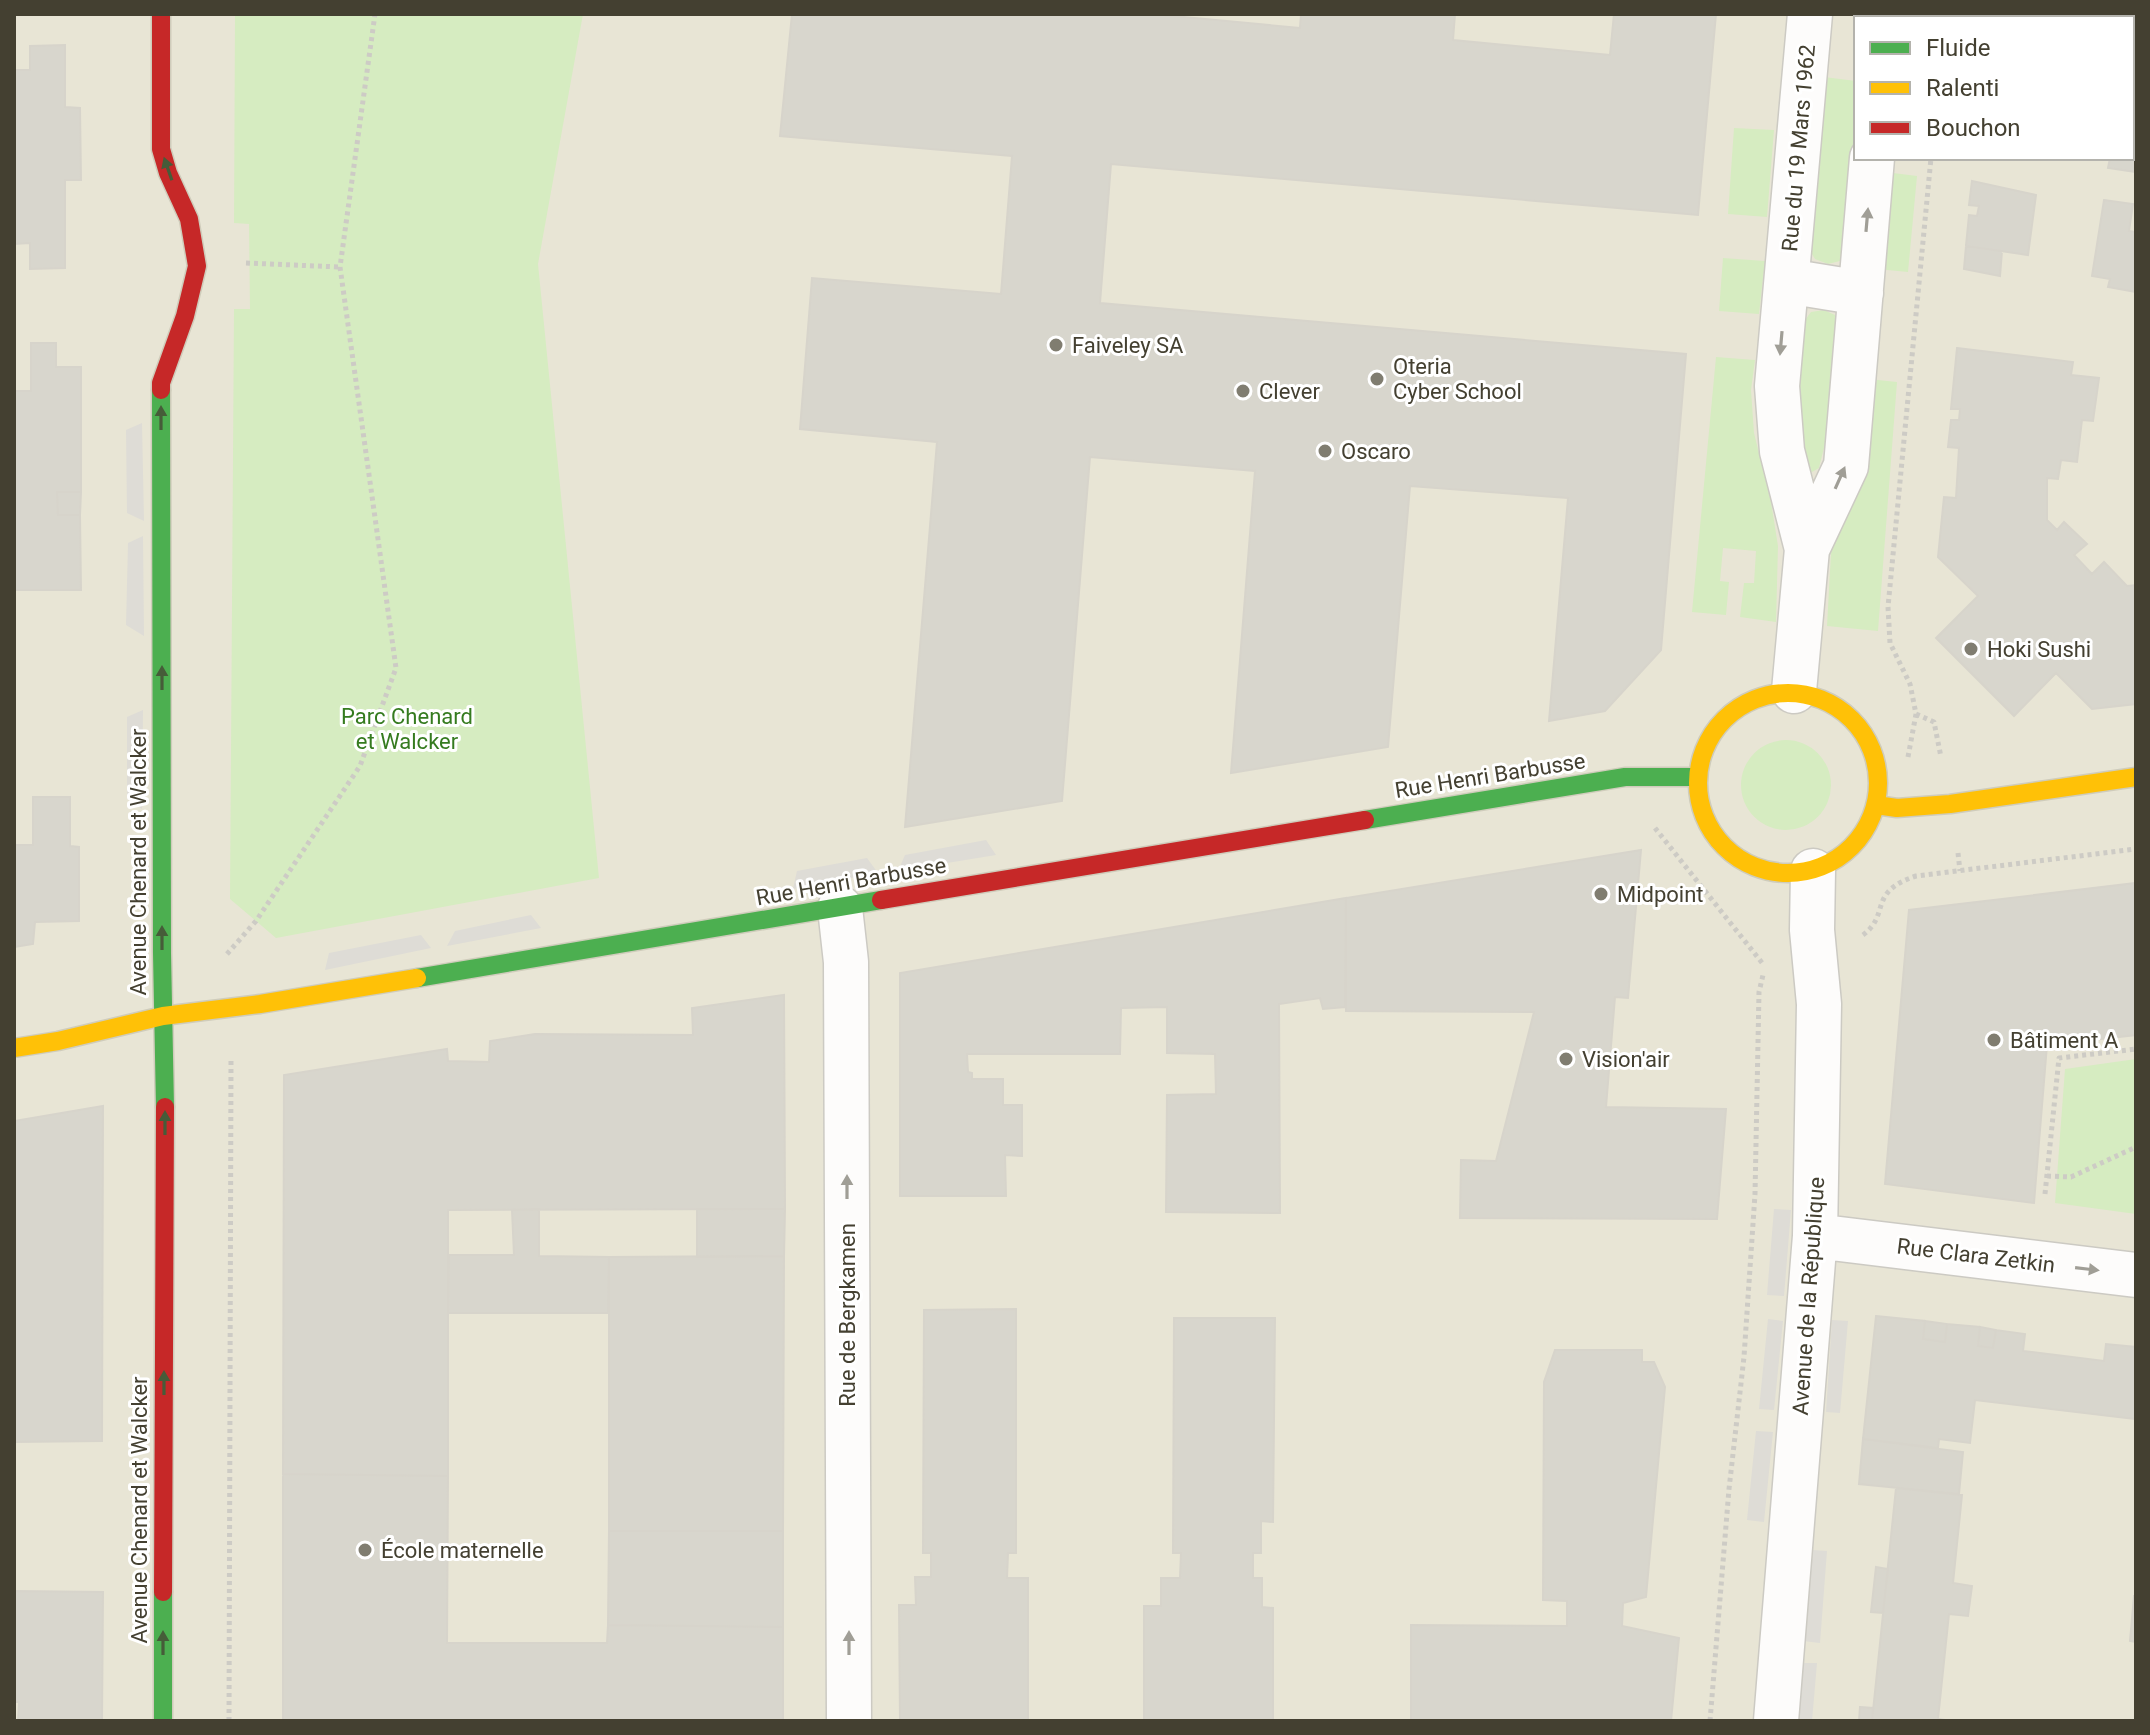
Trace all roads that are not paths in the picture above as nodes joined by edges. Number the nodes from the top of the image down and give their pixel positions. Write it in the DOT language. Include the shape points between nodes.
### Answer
graph roads {
  1 [pos="161,14"];
  2 [pos="1810,14"];
  3 [pos="1872,160"];
  4 [pos="1787,281"];
  5 [pos="1861,293"];
  6 [pos="1807,549"];
  7 [pos="1794,691"];
  8 [pos="1697,777"];
  9 [pos="2136,777"];
  10 [pos="1876,805"];
  11 [pos="1813,871"];
  12 [pos="840,908"];
  13 [pos="163,1016"];
  14 [pos="14,1048"];
  15 [pos="1815,1236"];
  16 [pos="2136,1275"];
  17 [pos="163,1721"];
  18 [pos="849,1721"];
  19 [pos="1776,1721"];
  13 -- 1 [label="street, Avenue Chenard et Walcker, one-way" via="161,383 197,266 189,219 161,149"];
  2 -- 4 [label="street, Rue du 19 Mars 1962"];
  5 -- 3 [label="street, Rue du 19 Mars 1962, one-way"];
  4 -- 5 [label="street, Rue du 19 Mars 1962"];
  4 -- 6 [label="street, Rue du 19 Mars 1962, one-way" via="1777,418"];
  6 -- 5 [label="street, Rue du 19 Mars 1962, one-way" via="1846,466"];
  6 -- 7 [label="street, Rue du 19 Mars 1962"];
  7 -- 8 [label="street" via="1741,706 1719,724 1704,749"];
  7 -- 10 [label="street" via="1844,712 1862,731 1874,754"];
  8 -- 11 [label="street" via="1707,825 1741,861 1764,871"];
  8 -- 12 [label="street, Rue Henri Barbusse" via="1625,777"];
  9 -- 10 [label="street" via="1950,804"];
  10 -- 11 [label="street" via="1853,846"];
  11 -- 15 [label="street, Avenue de la République" via="1819,1004"];
  12 -- 13 [label="street, Rue Henri Barbusse"];
  18 -- 12 [label="street, Rue de Bergkamen, one-way" via="846,978"];
  13 -- 14 [label="street, Rue Henri Barbusse"];
  17 -- 13 [label="street, Avenue Chenard et Walcker, one-way"];
  15 -- 16 [label="street, Rue Clara Zetkin, one-way"];
  15 -- 19 [label="street, Avenue de la République"];
}
